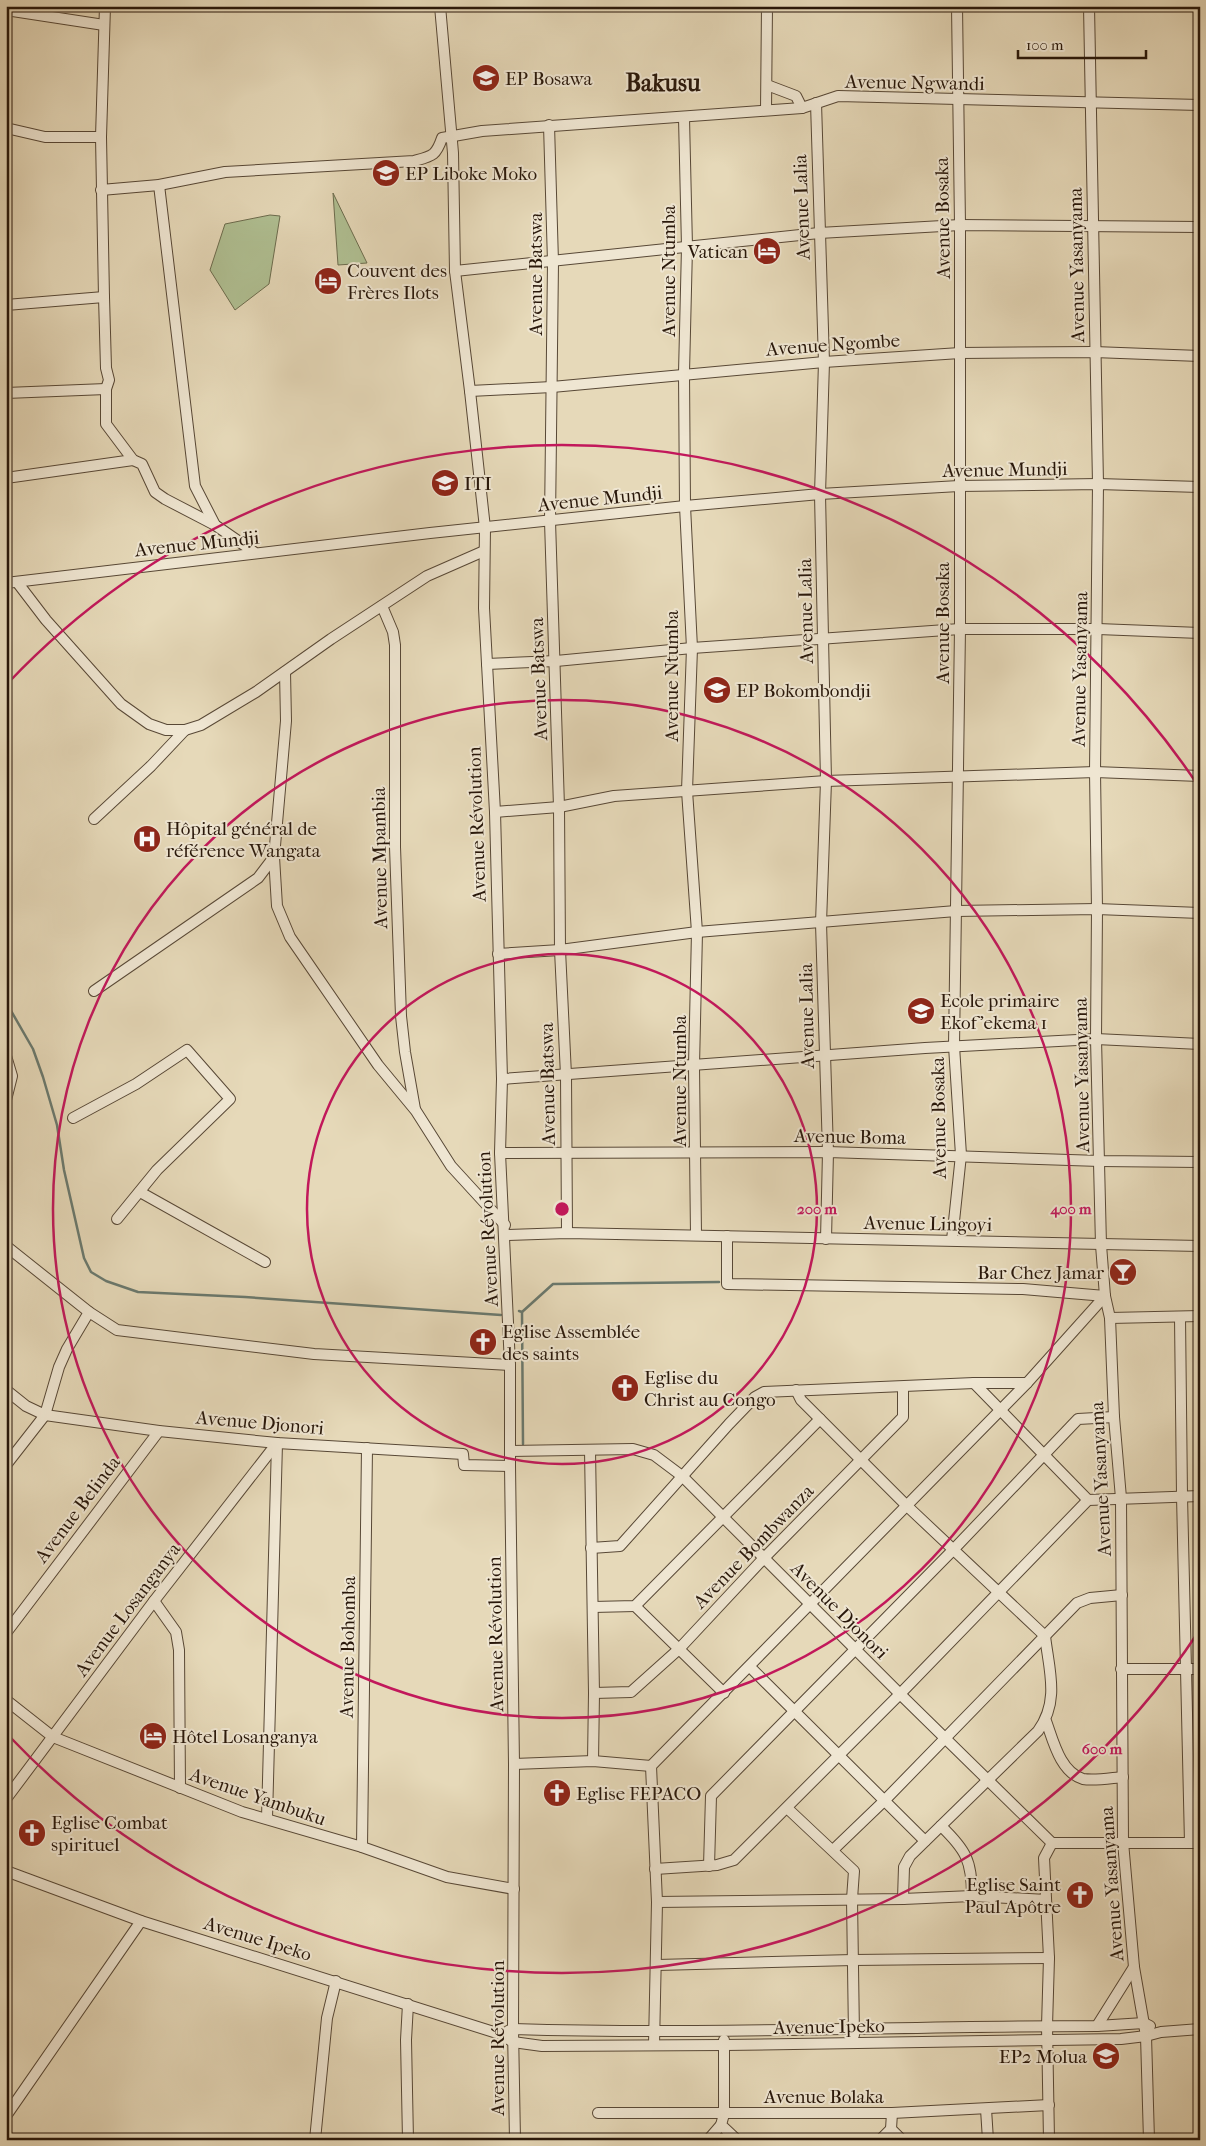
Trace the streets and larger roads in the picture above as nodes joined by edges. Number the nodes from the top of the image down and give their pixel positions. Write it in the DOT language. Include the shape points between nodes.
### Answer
graph roads {
  1 [pos="105,6"];
  2 [pos="440,6"];
  3 [pos="767,6"];
  4 [pos="957,6"];
  5 [pos="1089,6"];
  6 [pos="6,10"];
  7 [pos="104,25"];
  8 [pos="767,85"];
  9 [pos="958,100"];
  10 [pos="816,103"];
  11 [pos="1092,104"];
  12 [pos="1200,105"];
  13 [pos="802,108"];
  14 [pos="766,110"];
  15 [pos="684,118"];
  16 [pos="549,125"];
  17 [pos="6,128"];
  18 [pos="452,136"];
  19 [pos="102,137"];
  20 [pos="159,185"];
  21 [pos="102,190"];
  22 [pos="960,225"];
  23 [pos="1093,225"];
  24 [pos="1200,227"];
  25 [pos="818,233"];
  26 [pos="687,247"];
  27 [pos="553,262"];
  28 [pos="455,271"];
  29 [pos="104,297"];
  30 [pos="6,305"];
  31 [pos="1094,352"];
  32 [pos="960,353"];
  33 [pos="1200,356"];
  34 [pos="824,362"];
  35 [pos="684,373"];
  36 [pos="552,387"];
  37 [pos="106,389"];
  38 [pos="470,391"];
  39 [pos="6,393"];
  40 [pos="133,460"];
  41 [pos="6,478"];
  42 [pos="1098,484"];
  43 [pos="959,486"];
  44 [pos="1200,487"];
  45 [pos="820,494"];
  46 [pos="685,506"];
  47 [pos="550,521"];
  48 [pos="215,525"];
  49 [pos="485,528"];
  50 [pos="484,551"];
  51 [pos="254,552"];
  52 [pos="11,583"];
  53 [pos="382,606"];
  54 [pos="960,629"];
  55 [pos="1098,629"];
  56 [pos="1200,633"];
  57 [pos="822,639"];
  58 [pos="692,648"];
  59 [pos="556,661"];
  60 [pos="488,664"];
  61 [pos="285,672"];
  62 [pos="185,730"];
  63 [pos="1095,772"];
  64 [pos="957,776"];
  65 [pos="1200,776"];
  66 [pos="826,781"];
  67 [pos="688,790"];
  68 [pos="559,808"];
  69 [pos="495,812"];
  70 [pos="94,819"];
  71 [pos="274,857"];
  72 [pos="1097,909"];
  73 [pos="956,911"];
  74 [pos="1200,912"];
  75 [pos="821,923"];
  76 [pos="697,932"];
  77 [pos="560,950"];
  78 [pos="498,954"];
  79 [pos="94,991"];
  80 [pos="1096,1039"];
  81 [pos="1200,1044"];
  82 [pos="954,1046"];
  83 [pos="6,1056"];
  84 [pos="824,1056"];
  85 [pos="694,1066"];
  86 [pos="566,1075"];
  87 [pos="502,1079"];
  88 [pos="6,1100"];
  89 [pos="416,1111"];
  90 [pos="73,1118"];
  91 [pos="828,1152"];
  92 [pos="500,1153"];
  93 [pos="566,1153"];
  94 [pos="697,1153"];
  95 [pos="961,1155"];
  96 [pos="1100,1161"];
  97 [pos="1200,1162"];
  98 [pos="140,1192"];
  99 [pos="117,1220"];
  100 [pos="505,1230"];
  101 [pos="567,1233"];
  102 [pos="696,1235"];
  103 [pos="727,1236"];
  104 [pos="826,1239"];
  105 [pos="952,1240"];
  106 [pos="1101,1245"];
  107 [pos="6,1246"];
  108 [pos="1200,1246"];
  109 [pos="265,1262"];
  110 [pos="1105,1296"];
  111 [pos="89,1312"];
  112 [pos="1180,1316"];
  113 [pos="1200,1316"];
  114 [pos="1110,1318"];
  115 [pos="510,1365"];
  116 [pos="974,1383"];
  117 [pos="1027,1383"];
  118 [pos="903,1387"];
  119 [pos="6,1390"];
  120 [pos="796,1390"];
  121 [pos="999,1410"];
  122 [pos="45,1415"];
  123 [pos="1114,1417"];
  124 [pos="820,1419"];
  125 [pos="158,1431"];
  126 [pos="277,1443"];
  127 [pos="367,1448"];
  128 [pos="590,1450"];
  129 [pos="510,1451"];
  130 [pos="1044,1456"];
  131 [pos="861,1461"];
  132 [pos="6,1465"];
  133 [pos="510,1466"];
  134 [pos="682,1476"];
  135 [pos="1182,1496"];
  136 [pos="1200,1496"];
  137 [pos="1121,1498"];
  138 [pos="1088,1500"];
  139 [pos="906,1505"];
  140 [pos="723,1518"];
  141 [pos="591,1548"];
  142 [pos="954,1550"];
  143 [pos="764,1558"];
  144 [pos="998,1592"];
  145 [pos="1122,1595"];
  146 [pos="154,1601"];
  147 [pos="808,1604"];
  148 [pos="635,1606"];
  149 [pos="593,1607"];
  150 [pos="6,1633"];
  151 [pos="1045,1636"];
  152 [pos="679,1649"];
  153 [pos="855,1649"];
  154 [pos="750,1667"];
  155 [pos="1200,1668"];
  156 [pos="1121,1669"];
  157 [pos="1186,1669"];
  158 [pos="594,1693"];
  159 [pos="724,1693"];
  160 [pos="900,1694"];
  161 [pos="6,1700"];
  162 [pos="794,1710"];
  163 [pos="1046,1721"];
  164 [pos="53,1737"];
  165 [pos="945,1738"];
  166 [pos="840,1755"];
  167 [pos="593,1761"];
  168 [pos="514,1764"];
  169 [pos="651,1766"];
  170 [pos="1123,1777"];
  171 [pos="988,1781"];
  172 [pos="180,1788"];
  173 [pos="6,1799"];
  174 [pos="884,1801"];
  175 [pos="787,1808"];
  176 [pos="267,1818"];
  177 [pos="941,1826"];
  178 [pos="925,1841"];
  179 [pos="1123,1842"];
  180 [pos="1052,1843"];
  181 [pos="1195,1843"];
  182 [pos="362,1847"];
  183 [pos="833,1850"];
  184 [pos="709,1866"];
  185 [pos="655,1869"];
  186 [pos="6,1871"];
  187 [pos="514,1889"];
  188 [pos="972,1896"];
  189 [pos="852,1899"];
  190 [pos="903,1899"];
  191 [pos="1046,1900"];
  192 [pos="657,1902"];
  193 [pos="141,1921"];
  194 [pos="1049,1958"];
  195 [pos="853,1960"];
  196 [pos="657,1965"];
  197 [pos="1134,1967"];
  198 [pos="336,1981"];
  199 [pos="408,2004"];
  200 [pos="1144,2023"];
  201 [pos="1047,2026"];
  202 [pos="1096,2026"];
  203 [pos="513,2029"];
  204 [pos="1200,2029"];
  205 [pos="854,2030"];
  206 [pos="654,2031"];
  207 [pos="604,2032"];
  208 [pos="724,2032"];
  209 [pos="1161,2032"];
  210 [pos="500,2034"];
  211 [pos="1146,2036"];
  212 [pos="1047,2039"];
  213 [pos="513,2042"];
  214 [pos="855,2043"];
  215 [pos="654,2045"];
  216 [pos="724,2045"];
  217 [pos="603,2047"];
  218 [pos="1049,2105"];
  219 [pos="986,2109"];
  220 [pos="598,2113"];
  221 [pos="892,2113"];
  222 [pos="6,2116"];
  223 [pos="722,2119"];
  224 [pos="891,2129"];
  225 [pos="315,2140"];
  226 [pos="408,2140"];
  227 [pos="515,2140"];
  228 [pos="708,2140"];
  229 [pos="737,2140"];
  230 [pos="880,2140"];
  231 [pos="902,2140"];
  232 [pos="988,2140"];
  233 [pos="1049,2140"];
  234 [pos="1149,2140"];
  1 -- 7 [label="street"];
  2 -- 18 [label="street, Avenue Révolution"];
  3 -- 8 [label="street"];
  4 -- 9 [label="street, Avenue Bosaka"];
  5 -- 11 [label="street, Avenue Yasanyama"];
  6 -- 7 [label="street"];
  7 -- 19 [label="street"];
  8 -- 13 [label="street" via="796,96"];
  8 -- 14 [label="street"];
  9 -- 10 [label="street, Avenue Ngwandi" via="838,96"];
  9 -- 11 [label="street, Avenue Ngwandi"];
  9 -- 22 [label="street, Avenue Bosaka"];
  10 -- 13 [label="street, Avenue Ngwandi"];
  10 -- 25 [label="street, Avenue Lalia"];
  11 -- 12 [label="street, Avenue Ngwandi"];
  11 -- 23 [label="street, Avenue Yasanyama"];
  13 -- 14 [label="street, Avenue Ngwandi"];
  14 -- 15 [label="street, Avenue Ngwandi"];
  15 -- 16 [label="street, Avenue Ngwandi"];
  15 -- 26 [label="street, Avenue Ntumba"];
  16 -- 18 [label="street, Avenue Ngwandi"];
  16 -- 27 [label="street, Avenue Batswa"];
  17 -- 19 [label="street" via="45,137"];
  18 -- 20 [label="street" via="442,138 438,151 432,156 414,161 225,172"];
  18 -- 28 [label="street, Avenue Révolution"];
  19 -- 21 [label="street"];
  20 -- 21 [label="street"];
  20 -- 48 [label="street" via="196,486"];
  21 -- 29 [label="street"];
  22 -- 23 [label="street"];
  22 -- 25 [label="street"];
  22 -- 32 [label="street, Avenue Bosaka"];
  23 -- 24 [label="street"];
  23 -- 31 [label="street, Avenue Yasanyama"];
  25 -- 26 [label="street"];
  25 -- 34 [label="street, Avenue Lalia"];
  26 -- 27 [label="street"];
  26 -- 35 [label="street, Avenue Ntumba"];
  27 -- 28 [label="street"];
  27 -- 36 [label="street, Avenue Batswa"];
  28 -- 38 [label="street, Avenue Révolution"];
  29 -- 30 [label="street"];
  29 -- 37 [label="street" via="109,380"];
  31 -- 32 [label="street, Avenue Ngombe"];
  31 -- 33 [label="street, Avenue Ngombe"];
  31 -- 42 [label="street, Avenue Yasanyama"];
  32 -- 34 [label="street, Avenue Ngombe"];
  32 -- 43 [label="street, Avenue Bosaka"];
  34 -- 35 [label="street, Avenue Ngombe"];
  34 -- 45 [label="street, Avenue Lalia"];
  35 -- 36 [label="street, Avenue Ngombe"];
  35 -- 46 [label="street, Avenue Ntumba"];
  36 -- 38 [label="street, Avenue Ngombe"];
  36 -- 47 [label="street, Avenue Batswa"];
  37 -- 39 [label="street"];
  37 -- 40 [label="street" via="106,424"];
  38 -- 49 [label="street, Avenue Révolution"];
  40 -- 41 [label="street"];
  40 -- 48 [label="street" via="142,464 155,492"];
  42 -- 43 [label="street, Avenue Mundji"];
  42 -- 44 [label="street, Avenue Mundji"];
  42 -- 55 [label="street, Avenue Yasanyama"];
  43 -- 45 [label="street, Avenue Mundji"];
  43 -- 54 [label="street, Avenue Bosaka"];
  45 -- 46 [label="street, Avenue Mundji"];
  45 -- 57 [label="street, Avenue Lalia"];
  46 -- 47 [label="street, Avenue Mundji"];
  46 -- 58 [label="street, Avenue Ntumba"];
  47 -- 49 [label="street, Avenue Mundji"];
  47 -- 59 [label="street, Avenue Batswa"];
  48 -- 51 [label="street"];
  49 -- 50 [label="street, Avenue Révolution"];
  49 -- 51 [label="street, Avenue Mundji"];
  50 -- 53 [label="street" via="427,576"];
  50 -- 60 [label="street, Avenue Révolution"];
  51 -- 52 [label="street, Avenue Mundji"];
  52 -- 62 [label="street" via="121,704 149,724 166,730"];
  53 -- 61 [label="street"];
  53 -- 89 [label="street, Avenue Mpambia" via="395,645 395,847 401,1016"];
  54 -- 55 [label="street"];
  54 -- 57 [label="street"];
  54 -- 64 [label="street, Avenue Bosaka"];
  55 -- 56 [label="street"];
  55 -- 63 [label="street, Avenue Yasanyama"];
  57 -- 58 [label="street"];
  57 -- 66 [label="street, Avenue Lalia"];
  58 -- 59 [label="street"];
  58 -- 67 [label="street, Avenue Ntumba"];
  59 -- 60 [label="street"];
  59 -- 68 [label="street, Avenue Batswa"];
  60 -- 69 [label="street, Avenue Révolution"];
  61 -- 62 [label="street" via="201,725"];
  61 -- 71 [label="street" via="286,721"];
  62 -- 70 [label="street"];
  63 -- 64 [label="street"];
  63 -- 65 [label="street"];
  63 -- 72 [label="street, Avenue Yasanyama"];
  64 -- 66 [label="street"];
  64 -- 73 [label="street, Avenue Bosaka"];
  66 -- 67 [label="street"];
  66 -- 75 [label="street, Avenue Lalia"];
  67 -- 68 [label="street" via="614,796"];
  67 -- 76 [label="street, Avenue Ntumba"];
  68 -- 69 [label="street"];
  68 -- 77 [label="street, Avenue Batswa"];
  69 -- 78 [label="street, Avenue Révolution"];
  71 -- 79 [label="street" via="258,878"];
  71 -- 89 [label="street" via="276,906 290,936 378,1065"];
  72 -- 73 [label="street"];
  72 -- 74 [label="street"];
  72 -- 80 [label="street, Avenue Yasanyama"];
  73 -- 75 [label="street"];
  73 -- 82 [label="street, Avenue Bosaka"];
  75 -- 76 [label="street"];
  75 -- 84 [label="street, Avenue Lalia"];
  76 -- 77 [label="street"];
  76 -- 85 [label="street, Avenue Ntumba"];
  77 -- 78 [label="street"];
  77 -- 86 [label="street, Avenue Batswa"];
  78 -- 87 [label="street, Avenue Révolution"];
  80 -- 81 [label="street"];
  80 -- 82 [label="street"];
  80 -- 96 [label="street, Avenue Yasanyama"];
  82 -- 84 [label="street"];
  82 -- 95 [label="street, Avenue Bosaka"];
  83 -- 88 [label="street" via="12,1076"];
  84 -- 85 [label="street"];
  84 -- 91 [label="street, Avenue Lalia"];
  85 -- 86 [label="street"];
  85 -- 94 [label="street, Avenue Ntumba"];
  86 -- 87 [label="street"];
  86 -- 93 [label="street, Avenue Batswa"];
  87 -- 92 [label="street, Avenue Révolution"];
  89 -- 100 [label="street" via="451,1166"];
  90 -- 98 [label="street" via="136,1084 187,1050 230,1101 157,1170"];
  91 -- 94 [label="street, Avenue Boma"];
  91 -- 95 [label="street, Avenue Boma"];
  91 -- 104 [label="street, Avenue Lalia"];
  92 -- 93 [label="street, Avenue Boma"];
  92 -- 100 [label="street, Avenue Révolution"];
  93 -- 94 [label="street, Avenue Boma"];
  93 -- 101 [label="street, Avenue Batswa"];
  94 -- 102 [label="street, Avenue Ntumba"];
  95 -- 96 [label="street, Avenue Boma"];
  95 -- 105 [label="street, Avenue Bosaka"];
  96 -- 97 [label="street, Avenue Boma"];
  96 -- 106 [label="street, Avenue Yasanyama"];
  98 -- 99 [label="street"];
  98 -- 109 [label="street"];
  100 -- 101 [label="street, Avenue Lingoyi"];
  100 -- 115 [label="street, Avenue Révolution"];
  101 -- 102 [label="street, Avenue Lingoyi"];
  102 -- 103 [label="street, Avenue Lingoyi"];
  103 -- 104 [label="street, Avenue Lingoyi"];
  103 -- 110 [label="street" via="727,1284 1023,1289"];
  104 -- 105 [label="street, Avenue Lingoyi"];
  105 -- 106 [label="street, Avenue Lingoyi"];
  106 -- 108 [label="street, Avenue Lingoyi"];
  106 -- 110 [label="street, Avenue Yasanyama"];
  107 -- 111 [label="street"];
  110 -- 114 [label="street, Avenue Yasanyama"];
  110 -- 117 [label="street"];
  111 -- 115 [label="street" via="117,1330 126,1332 314,1354"];
  111 -- 122 [label="street" via="63,1358"];
  112 -- 113 [label="street"];
  112 -- 114 [label="street"];
  112 -- 135 [label="street"];
  114 -- 123 [label="street, Avenue Yasanyama"];
  115 -- 129 [label="street, Avenue Révolution"];
  116 -- 117 [label="street"];
  116 -- 118 [label="street"];
  116 -- 121 [label="street"];
  117 -- 121 [label="street"];
  118 -- 120 [label="street"];
  118 -- 131 [label="street, Avenue Bombwanza" via="903,1417"];
  119 -- 122 [label="street, Avenue Djonori" via="26,1406"];
  120 -- 124 [label="street" via="801,1400"];
  120 -- 134 [label="street" via="772,1391 754,1397"];
  121 -- 130 [label="street"];
  121 -- 139 [label="street"];
  122 -- 125 [label="street, Avenue Djonori"];
  122 -- 132 [label="street"];
  123 -- 130 [label="street" via="1078,1419"];
  123 -- 137 [label="street, Avenue Yasanyama"];
  124 -- 131 [label="street"];
  124 -- 140 [label="street"];
  125 -- 126 [label="street, Avenue Djonori"];
  125 -- 150 [label="street, Avenue Belinda"];
  126 -- 127 [label="street, Avenue Djonori"];
  126 -- 146 [label="street, Avenue Losanganya"];
  126 -- 176 [label="street"];
  127 -- 133 [label="street, Avenue Djonori" via="463,1454 464,1465"];
  127 -- 182 [label="street, Avenue Bohomba"];
  128 -- 129 [label="street, Avenue Djonori"];
  128 -- 134 [label="street, Avenue Djonori" via="632,1449 654,1455"];
  128 -- 141 [label="street"];
  129 -- 133 [label="street, Avenue Révolution"];
  130 -- 138 [label="street"];
  130 -- 142 [label="street"];
  131 -- 139 [label="street"];
  131 -- 143 [label="street, Avenue Bombwanza"];
  133 -- 168 [label="street, Avenue Révolution"];
  134 -- 140 [label="street, Avenue Djonori"];
  134 -- 141 [label="street" via="620,1546"];
  135 -- 136 [label="street"];
  135 -- 137 [label="street"];
  135 -- 157 [label="street"];
  137 -- 138 [label="street"];
  137 -- 145 [label="street, Avenue Yasanyama"];
  138 -- 144 [label="street"];
  139 -- 142 [label="street"];
  139 -- 147 [label="street"];
  140 -- 143 [label="street, Avenue Djonori"];
  140 -- 148 [label="street"];
  141 -- 149 [label="street"];
  142 -- 144 [label="street"];
  142 -- 153 [label="street"];
  143 -- 147 [label="street, Avenue Djonori"];
  143 -- 152 [label="street, Avenue Bombwanza"];
  144 -- 151 [label="street"];
  144 -- 160 [label="street"];
  145 -- 151 [label="street" via="1090,1598 1077,1603"];
  145 -- 156 [label="street, Avenue Yasanyama"];
  146 -- 164 [label="street, Avenue Losanganya"];
  146 -- 172 [label="street" via="176,1632 179,1650"];
  147 -- 153 [label="street, Avenue Djonori"];
  147 -- 154 [label="street"];
  148 -- 149 [label="street"];
  148 -- 152 [label="street"];
  149 -- 158 [label="street"];
  151 -- 163 [label="street" via="1052,1696"];
  151 -- 165 [label="street"];
  152 -- 158 [label="street, Avenue Bombwanza" via="631,1692"];
  152 -- 159 [label="street"];
  153 -- 160 [label="street, Avenue Djonori"];
  153 -- 162 [label="street"];
  154 -- 159 [label="street"];
  154 -- 162 [label="street"];
  155 -- 157 [label="street"];
  156 -- 157 [label="street"];
  156 -- 170 [label="street, Avenue Yasanyama"];
  157 -- 181 [label="street"];
  158 -- 167 [label="street"];
  159 -- 169 [label="street"];
  160 -- 165 [label="street, Avenue Djonori"];
  160 -- 166 [label="street"];
  161 -- 164 [label="street, Avenue Yambuku"];
  162 -- 166 [label="street"];
  162 -- 184 [label="street" via="711,1796"];
  163 -- 170 [label="street" via="1059,1758 1076,1775 1085,1779"];
  163 -- 171 [label="street"];
  164 -- 172 [label="street, Avenue Yambuku"];
  164 -- 173 [label="street, Avenue Losanganya"];
  165 -- 171 [label="street, Avenue Djonori"];
  165 -- 174 [label="street"];
  166 -- 174 [label="street"];
  166 -- 175 [label="street"];
  167 -- 168 [label="street"];
  167 -- 169 [label="street"];
  168 -- 187 [label="street, Avenue Révolution"];
  169 -- 185 [label="street"];
  170 -- 179 [label="street, Avenue Yasanyama"];
  171 -- 177 [label="street"];
  171 -- 180 [label="street, Avenue Djonori"];
  172 -- 176 [label="street, Avenue Yambuku"];
  174 -- 178 [label="street"];
  174 -- 183 [label="street"];
  175 -- 183 [label="street"];
  175 -- 184 [label="street" via="734,1860"];
  176 -- 182 [label="street, Avenue Yambuku"];
  177 -- 178 [label="street"];
  177 -- 188 [label="street" via="966,1855 972,1873"];
  178 -- 190 [label="street" via="906,1862"];
  179 -- 180 [label="street"];
  179 -- 181 [label="street"];
  179 -- 197 [label="street, Avenue Yasanyama"];
  180 -- 191 [label="street" via="1044,1858"];
  182 -- 187 [label="street, Avenue Yambuku" via="447,1877"];
  183 -- 189 [label="street" via="854,1871"];
  184 -- 185 [label="street"];
  185 -- 192 [label="street"];
  186 -- 193 [label="street, Avenue Ipeko"];
  187 -- 203 [label="street, Avenue Révolution"];
  188 -- 190 [label="street"];
  188 -- 191 [label="street"];
  189 -- 190 [label="street"];
  189 -- 192 [label="street"];
  189 -- 195 [label="street"];
  191 -- 194 [label="street"];
  192 -- 196 [label="street"];
  193 -- 198 [label="street, Avenue Ipeko"];
  193 -- 222 [label="street"];
  194 -- 195 [label="street"];
  194 -- 201 [label="street"];
  195 -- 196 [label="street"];
  195 -- 205 [label="street"];
  196 -- 206 [label="street"];
  197 -- 200 [label="street, Avenue Yasanyama"];
  197 -- 202 [label="street"];
  198 -- 199 [label="street, Avenue Ipeko"];
  198 -- 225 [label="street" via="326,2018"];
  199 -- 210 [label="street, Avenue Ipeko"];
  199 -- 226 [label="street"];
  200 -- 202 [label="street, Avenue Ipeko"];
  200 -- 209 [label="street"];
  200 -- 211 [label="street, Avenue Yasanyama"];
  201 -- 202 [label="street, Avenue Ipeko"];
  201 -- 205 [label="street, Avenue Ipeko"];
  201 -- 212 [label="street"];
  203 -- 207 [label="street, Avenue Ipeko"];
  203 -- 210 [label="street, Avenue Ipeko"];
  203 -- 213 [label="street, Avenue Révolution"];
  204 -- 209 [label="street, Avenue Ipeko"];
  205 -- 208 [label="street, Avenue Ipeko"];
  205 -- 214 [label="street"];
  206 -- 207 [label="street, Avenue Ipeko"];
  206 -- 208 [label="street, Avenue Ipeko"];
  206 -- 215 [label="street"];
  207 -- 217 [label="street"];
  208 -- 216 [label="street"];
  209 -- 211 [label="street, Avenue Ipeko"];
  210 -- 213 [label="street, Avenue Ipeko"];
  211 -- 212 [label="street, Avenue Ipeko"];
  211 -- 234 [label="street, Avenue Yasanyama"];
  212 -- 214 [label="street, Avenue Ipeko"];
  212 -- 218 [label="street"];
  213 -- 217 [label="street, Avenue Ipeko"];
  213 -- 227 [label="street, Avenue Révolution"];
  214 -- 216 [label="street, Avenue Ipeko"];
  215 -- 216 [label="street, Avenue Ipeko"];
  215 -- 217 [label="street, Avenue Ipeko"];
  216 -- 223 [label="street"];
  218 -- 219 [label="street, Avenue Bolaka"];
  218 -- 233 [label="street"];
  219 -- 221 [label="street, Avenue Bolaka"];
  219 -- 232 [label="street"];
  220 -- 223 [label="street, Avenue Bolaka"];
  221 -- 223 [label="street, Avenue Bolaka"];
  221 -- 224 [label="street"];
  223 -- 228 [label="street"];
  223 -- 229 [label="street"];
  224 -- 230 [label="street"];
  224 -- 231 [label="street"];
}
